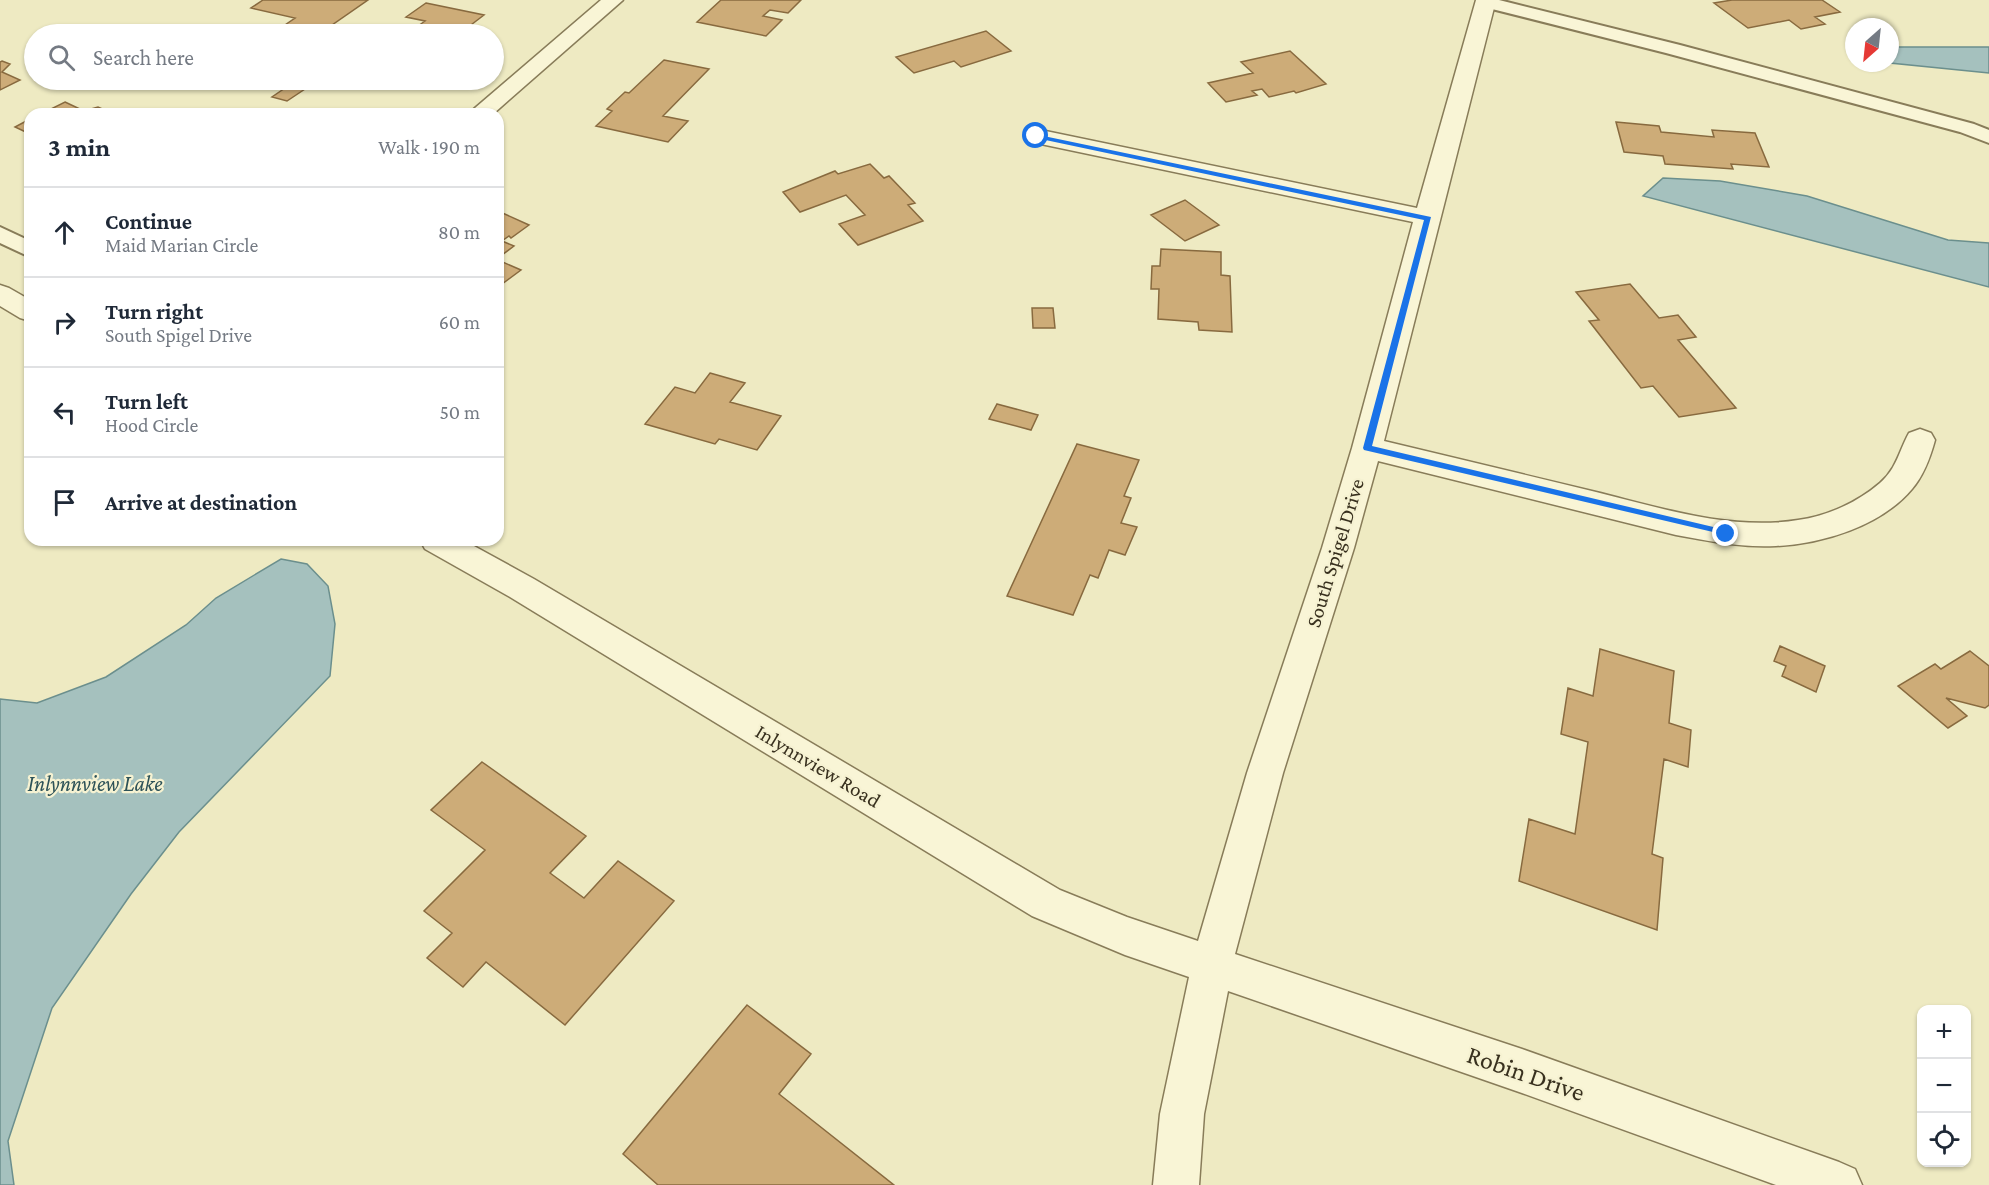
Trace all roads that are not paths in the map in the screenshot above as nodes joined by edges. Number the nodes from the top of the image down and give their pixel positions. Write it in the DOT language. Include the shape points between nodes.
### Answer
graph roads {
  1 [pos="613,0"];
  2 [pos="1486,1"];
  3 [pos="486,108"];
  4 [pos="1036,136"];
  5 [pos="1989,137"];
  6 [pos="1428,218"];
  7 [pos="0,234"];
  8 [pos="24,247"];
  9 [pos="0,294"];
  10 [pos="24,308"];
  11 [pos="1920,440"];
  12 [pos="1367,448"];
  13 [pos="447,546"];
  14 [pos="1212,965"];
  15 [pos="1176,1185"];
  16 [pos="1839,1185"];
  1 -- 3 [label="street"];
  2 -- 5 [label="lane"];
  2 -- 6 [label="street, South Spigel Drive"];
  4 -- 6 [label="street"];
  6 -- 12 [label="street, South Spigel Drive"];
  7 -- 8 [label="lane"];
  9 -- 10 [label="street"];
  11 -- 12 [label="street" via="1908,471 1884,498 1850,519 1812,531 1776,535 1726,534"];
  12 -- 14 [label="street, South Spigel Drive" via="1265,774"];
  13 -- 14 [label="street, Inlynnview Road" via="1046,903 1125,936"];
  14 -- 15 [label="street, South Spigel Drive" via="1182,1114"];
  14 -- 16 [label="street, Robin Drive"];
}
